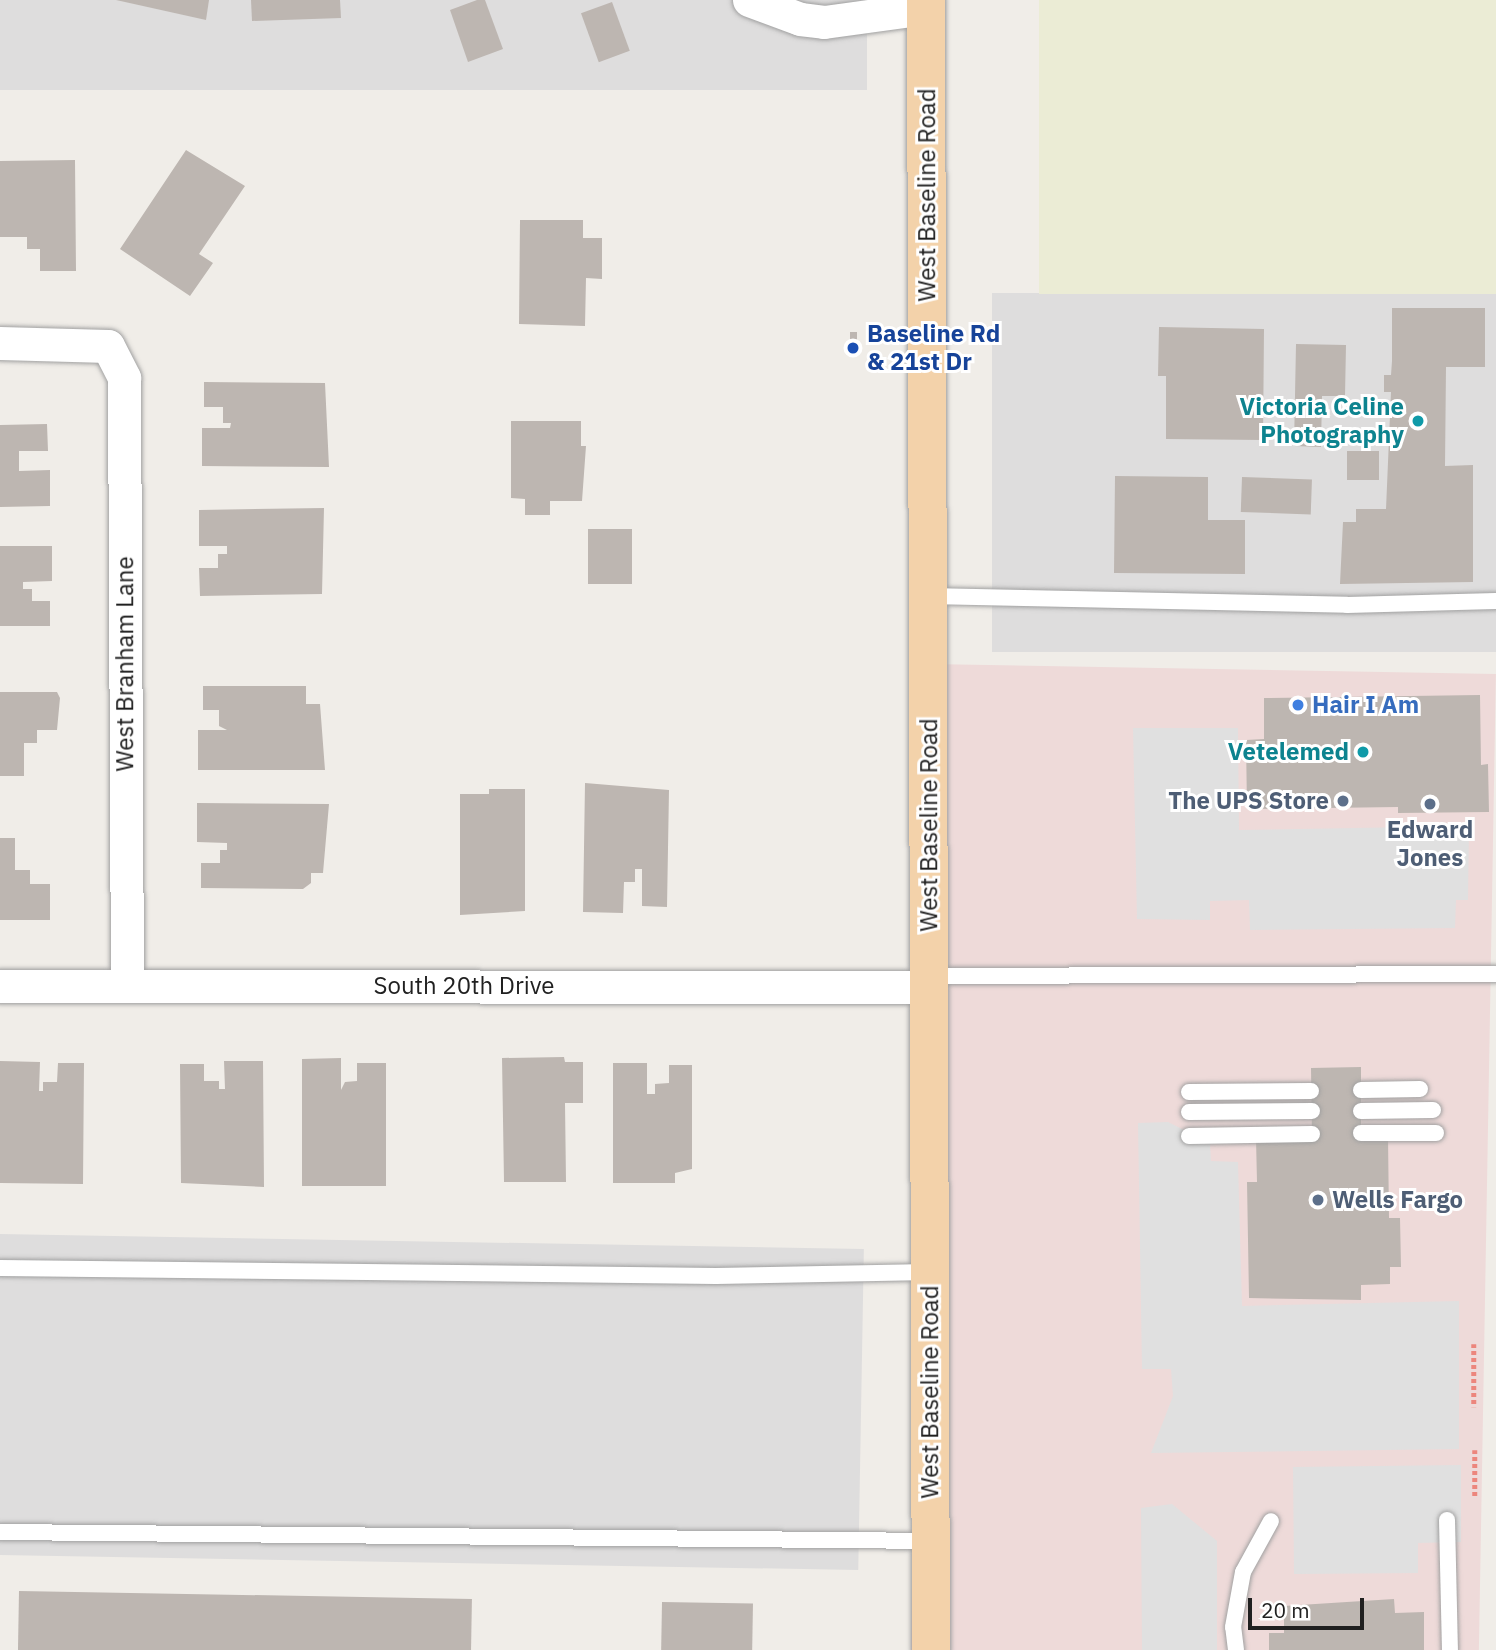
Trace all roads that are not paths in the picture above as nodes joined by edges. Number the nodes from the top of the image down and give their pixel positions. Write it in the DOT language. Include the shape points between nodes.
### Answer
graph roads {
  1 [pos="749,0"];
  2 [pos="914,3"];
  3 [pos="0,343"];
  4 [pos="928,596"];
  5 [pos="1496,601"];
  6 [pos="1496,974"];
  7 [pos="929,981"];
  8 [pos="127,985"];
  9 [pos="0,986"];
  10 [pos="1420,1089"];
  11 [pos="1361,1090"];
  12 [pos="1311,1091"];
  13 [pos="1189,1092"];
  14 [pos="1433,1110"];
  15 [pos="1312,1111"];
  16 [pos="1361,1111"];
  17 [pos="1189,1112"];
  18 [pos="1361,1133"];
  19 [pos="1436,1133"];
  20 [pos="1312,1134"];
  21 [pos="1189,1136"];
  22 [pos="0,1268"];
  23 [pos="930,1272"];
  24 [pos="1447,1520"];
  25 [pos="1272,1521"];
  26 [pos="0,1532"];
  27 [pos="930,1541"];
  28 [pos="931,1650"];
  29 [pos="1236,1650"];
  30 [pos="1450,1650"];
  1 -- 2 [label="street" via="800,19 824,22"];
  2 -- 4 [label="main road, West Baseline Road"];
  3 -- 8 [label="street, West Branham Lane" via="108,346 124,378"];
  4 -- 5 [label="lane" via="1347,606"];
  4 -- 7 [label="main road, West Baseline Road"];
  6 -- 7 [label="lane"];
  7 -- 8 [label="street, South 20th Drive"];
  7 -- 23 [label="main road, West Baseline Road"];
  8 -- 9 [label="street, South 20th Drive"];
  10 -- 11 [label="lane"];
  12 -- 13 [label="lane"];
  14 -- 16 [label="lane"];
  15 -- 17 [label="lane"];
  18 -- 19 [label="lane"];
  20 -- 21 [label="lane"];
  22 -- 23 [label="lane" via="716,1276"];
  23 -- 27 [label="main road, West Baseline Road"];
  24 -- 30 [label="lane"];
  25 -- 29 [label="lane" via="1243,1572 1233,1627"];
  26 -- 27 [label="lane"];
  27 -- 28 [label="main road, West Baseline Road"];
}
